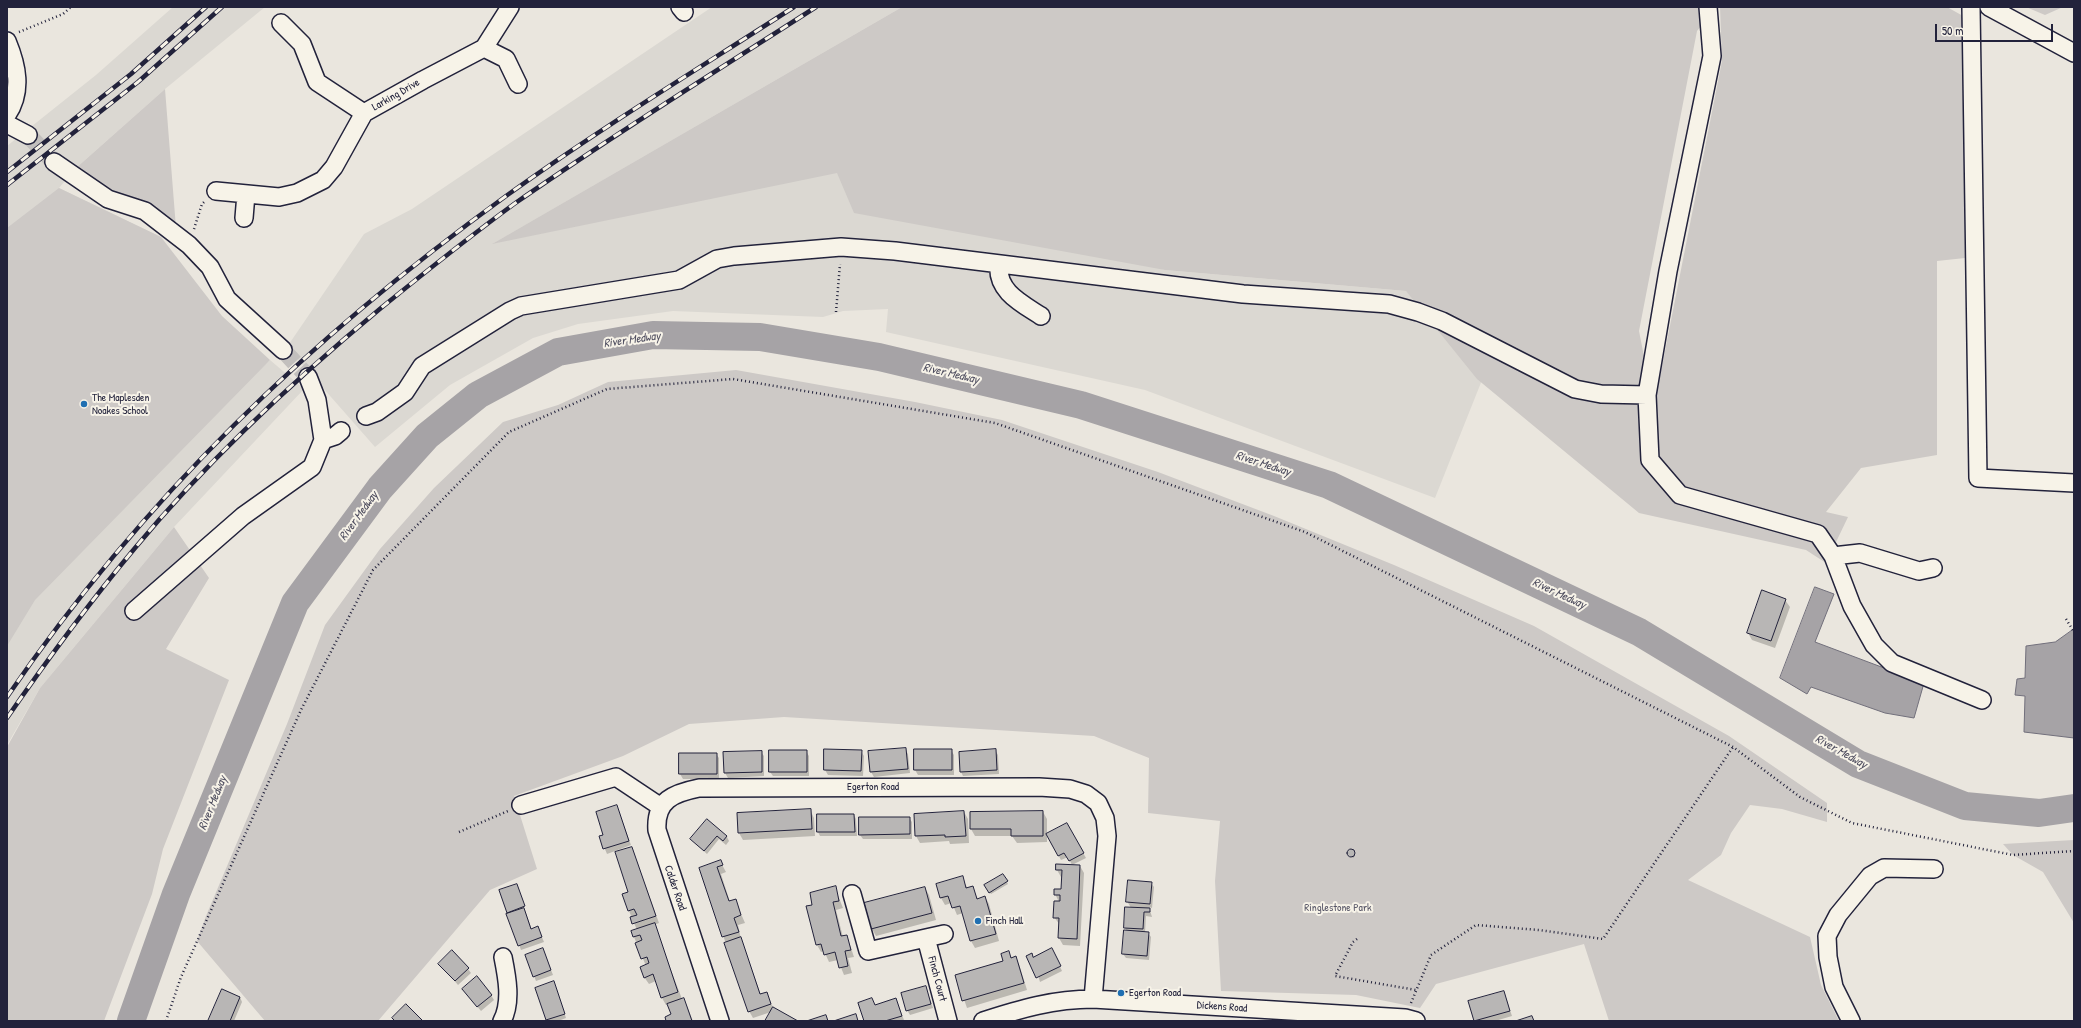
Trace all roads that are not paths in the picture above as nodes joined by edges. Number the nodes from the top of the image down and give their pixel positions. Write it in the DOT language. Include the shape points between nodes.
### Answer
graph roads {
  1 [pos="510,7"];
  2 [pos="1708,7"];
  3 [pos="1971,7"];
  4 [pos="1990,7"];
  5 [pos="281,24"];
  6 [pos="11,37"];
  7 [pos="484,48"];
  8 [pos="2074,53"];
  9 [pos="518,84"];
  10 [pos="364,113"];
  11 [pos="7,115"];
  12 [pos="7,124"];
  13 [pos="28,135"];
  14 [pos="54,162"];
  15 [pos="216,191"];
  16 [pos="246,194"];
  17 [pos="244,218"];
  18 [pos="998,264"];
  19 [pos="1041,316"];
  20 [pos="283,350"];
  21 [pos="308,377"];
  22 [pos="1647,395"];
  23 [pos="366,416"];
  24 [pos="341,431"];
  25 [pos="323,440"];
  26 [pos="2074,483"];
  27 [pos="1833,556"];
  28 [pos="1933,568"];
  29 [pos="134,611"];
  30 [pos="1982,700"];
  31 [pos="521,805"];
  32 [pos="661,807"];
  33 [pos="1934,869"];
  34 [pos="852,894"];
  35 [pos="944,934"];
  36 [pos="926,938"];
  37 [pos="503,956"];
  38 [pos="1093,999"];
  39 [pos="1411,1019"];
  40 [pos="502,1021"];
  41 [pos="720,1021"];
  42 [pos="948,1021"];
  43 [pos="983,1021"];
  44 [pos="1851,1021"];
  1 -- 7 [label="street, Larking Drive"];
  2 -- 22 [label="street" via="1712,56 1668,271"];
  3 -- 26 [label="street" via="1978,478"];
  4 -- 8 [label="street"];
  5 -- 10 [label="street" via="302,44 317,82"];
  6 -- 11 [label="street" via="18,85"];
  7 -- 9 [label="street" via="506,59"];
  7 -- 10 [label="street, Larking Drive"];
  10 -- 16 [label="street, Larking Drive" via="334,167 323,180 297,193 279,197"];
  12 -- 13 [label="street"];
  14 -- 20 [label="street" via="108,199 145,211 189,245 210,267 227,299"];
  15 -- 16 [label="street, Larking Drive"];
  16 -- 17 [label="street"];
  18 -- 19 [label="street" via="998,278 1002,286 1013,298"];
  18 -- 22 [label="street" via="1242,294 1389,304 1442,321 1575,389 1601,394"];
  18 -- 23 [label="street" via="895,250 841,247 723,258 679,280 521,306 422,366 405,392 377,412"];
  21 -- 25 [label="street" via="317,400"];
  22 -- 27 [label="street" via="1650,460 1680,496 1818,534"];
  24 -- 25 [label="street"];
  25 -- 29 [label="street" via="312,467 243,516"];
  27 -- 28 [label="street" via="1860,553 1919,571"];
  27 -- 30 [label="street" via="1852,606 1864,628 1874,645 1892,663"];
  31 -- 32 [label="street" via="616,777"];
  32 -- 38 [label="street, Egerton Road" via="677,793 710,787 1039,787 1070,789 1086,794 1102,809 1107,836"];
  32 -- 41 [label="street, Calder Road" via="656,824 658,837"];
  33 -- 44 [label="street" via="1884,868 1870,876 1838,915 1827,936 1828,957 1834,987"];
  34 -- 36 [label="street" via="868,952"];
  35 -- 36 [label="street"];
  36 -- 42 [label="street, Finch Court"];
  37 -- 40 [label="street" via="508,982"];
  38 -- 39 [label="street, Dickens Road"];
  38 -- 43 [label="street, Dickens Road" via="1048,1002"];
}
